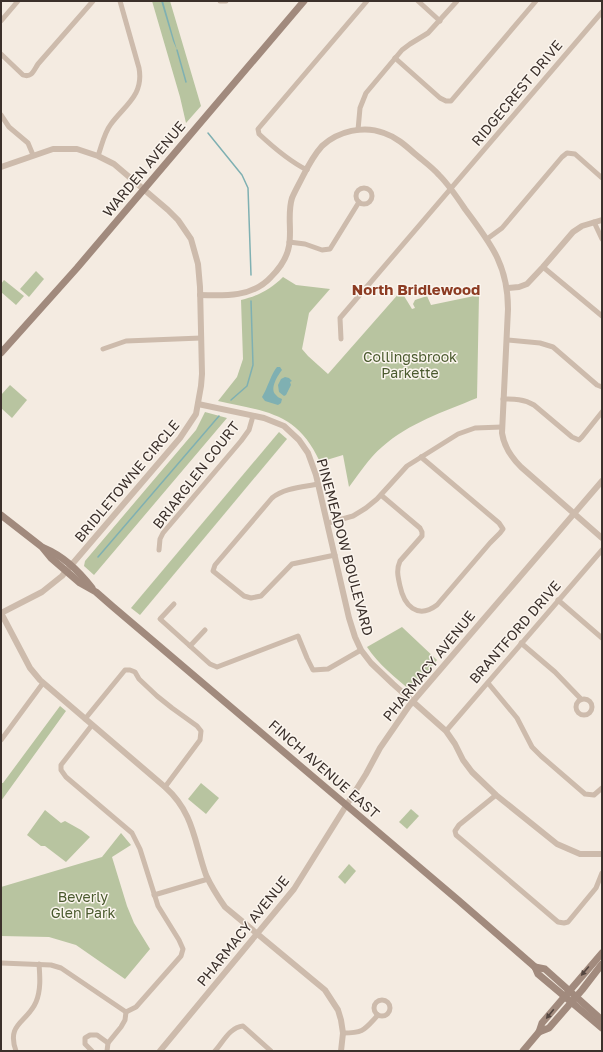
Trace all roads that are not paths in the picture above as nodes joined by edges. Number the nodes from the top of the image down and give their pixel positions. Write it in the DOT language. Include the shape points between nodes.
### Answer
graph roads {
  1 [pos="18,1"];
  2 [pos="93,1"];
  3 [pos="120,1"];
  4 [pos="220,1"];
  5 [pos="226,1"];
  6 [pos="304,1"];
  7 [pos="368,1"];
  8 [pos="418,1"];
  9 [pos="457,1"];
  10 [pos="536,1"];
  11 [pos="602,12"];
  12 [pos="1,21"];
  13 [pos="440,21"];
  14 [pos="1,54"];
  15 [pos="395,58"];
  16 [pos="1,115"];
  17 [pos="358,130"];
  18 [pos="33,155"];
  19 [pos="98,156"];
  20 [pos="1,167"];
  21 [pos="306,170"];
  22 [pos="602,178"];
  23 [pos="144,189"];
  24 [pos="451,189"];
  25 [pos="359,202"];
  26 [pos="602,220"];
  27 [pos="594,222"];
  28 [pos="487,239"];
  29 [pos="602,239"];
  30 [pos="289,242"];
  31 [pos="543,267"];
  32 [pos="508,288"];
  33 [pos="200,295"];
  34 [pos="602,316"];
  35 [pos="201,338"];
  36 [pos="341,339"];
  37 [pos="507,340"];
  38 [pos="103,349"];
  39 [pos="1,353"];
  40 [pos="602,387"];
  41 [pos="503,399"];
  42 [pos="198,404"];
  43 [pos="602,412"];
  44 [pos="253,416"];
  45 [pos="502,427"];
  46 [pos="421,457"];
  47 [pos="602,480"];
  48 [pos="318,484"];
  49 [pos="381,495"];
  50 [pos="574,513"];
  51 [pos="1,515"];
  52 [pos="328,523"];
  53 [pos="602,538"];
  54 [pos="42,547"];
  55 [pos="159,550"];
  56 [pos="602,550"];
  57 [pos="335,554"];
  58 [pos="72,566"];
  59 [pos="67,572"];
  60 [pos="96,592"];
  61 [pos="558,600"];
  62 [pos="174,604"];
  63 [pos="1,613"];
  64 [pos="205,630"];
  65 [pos="602,638"];
  66 [pos="522,643"];
  67 [pos="190,646"];
  68 [pos="361,650"];
  69 [pos="43,683"];
  70 [pos="488,683"];
  71 [pos="581,699"];
  72 [pos="412,702"];
  73 [pos="85,719"];
  74 [pos="92,725"];
  75 [pos="446,731"];
  76 [pos="1,740"];
  77 [pos="165,787"];
  78 [pos="602,788"];
  79 [pos="496,795"];
  80 [pos="346,805"];
  81 [pos="602,856"];
  82 [pos="602,872"];
  83 [pos="208,879"];
  84 [pos="154,896"];
  85 [pos="257,934"];
  86 [pos="602,953"];
  87 [pos="1,963"];
  88 [pos="39,964"];
  89 [pos="602,964"];
  90 [pos="534,967"];
  91 [pos="569,990"];
  92 [pos="564,996"];
  93 [pos="573,1000"];
  94 [pos="126,1012"];
  95 [pos="378,1015"];
  96 [pos="602,1020"];
  97 [pos="602,1028"];
  98 [pos="539,1032"];
  99 [pos="343,1033"];
  100 [pos="108,1043"];
  101 [pos="16,1051"];
  102 [pos="92,1051"];
  103 [pos="107,1051"];
  104 [pos="160,1051"];
  105 [pos="215,1051"];
  106 [pos="271,1051"];
  107 [pos="341,1051"];
  108 [pos="523,1051"];
  1 -- 12 [label="street"];
  2 -- 14 [label="street" via="32,74 23,75"];
  3 -- 19 [label="street" via="139,68 139,89 107,130"];
  4 -- 5 [label="street"];
  6 -- 23 [label="main road, WARDEN AVENUE"];
  7 -- 21 [label="street" via="258,129 260,134 284,156"];
  8 -- 13 [label="street"];
  9 -- 13 [label="street"];
  10 -- 15 [label="street" via="451,101 440,98"];
  11 -- 24 [label="street, RIDGECREST DRIVE"];
  13 -- 15 [label="street"];
  15 -- 17 [label="street" via="366,93 360,108"];
  16 -- 18 [label="street" via="9,127 28,143"];
  17 -- 21 [label="street" via="341,134 324,145 312,158"];
  17 -- 24 [label="street" via="378,131 399,140 437,173"];
  18 -- 19 [label="street, BRIDLETOWNE CIRCLE" via="53,149 77,149"];
  18 -- 20 [label="street, BRIDLETOWNE CIRCLE"];
  19 -- 23 [label="street, BRIDLETOWNE CIRCLE" via="114,164"];
  21 -- 30 [label="street" via="292,200"];
  22 -- 28 [label="street" via="575,154 568,153 502,228"];
  23 -- 33 [label="street, BRIDLETOWNE CIRCLE" via="172,213 191,239 198,264"];
  23 -- 39 [label="main road, WARDEN AVENUE"];
  24 -- 28 [label="street"];
  24 -- 36 [label="street, RIDGECREST DRIVE" via="340,318"];
  25 -- 30 [label="street" via="330,249 322,250"];
  26 -- 27 [label="street"];
  27 -- 29 [label="street"];
  27 -- 31 [label="street" via="573,232"];
  28 -- 32 [label="street" via="499,260"];
  30 -- 33 [label="street" via="281,266 258,288 238,294"];
  31 -- 32 [label="street" via="527,284"];
  31 -- 34 [label="street"];
  32 -- 37 [label="street"];
  33 -- 35 [label="street, BRIDLETOWNE CIRCLE"];
  35 -- 38 [label="street" via="126,341"];
  35 -- 42 [label="street, BRIDLETOWNE CIRCLE" via="202,374"];
  37 -- 40 [label="street" via="553,347"];
  37 -- 41 [label="street"];
  41 -- 43 [label="street" via="529,401 577,440 582,438"];
  41 -- 45 [label="street"];
  42 -- 44 [label="street, PINEMEADOW BOULEVARD"];
  42 -- 58 [label="street, BRIDLETOWNE CIRCLE" via="196,414 180,438"];
  44 -- 48 [label="street, PINEMEADOW BOULEVARD" via="277,423 294,435 308,453"];
  44 -- 55 [label="street, BRIARGLEN COURT" via="241,441 163,533"];
  45 -- 46 [label="street" via="463,431"];
  45 -- 50 [label="street" via="504,443 513,459"];
  46 -- 49 [label="street" via="402,470"];
  46 -- 49 [label="street" via="503,529 432,609 417,610 405,603 397,573 400,561 422,536 422,532"];
  47 -- 50 [label="street, PHARMACY AVENUE"];
  48 -- 52 [label="street, PINEMEADOW BOULEVARD"];
  48 -- 57 [label="street" via="287,490 272,498 215,565 213,571 244,596 257,597 262,596 292,564"];
  49 -- 52 [label="street" via="353,516"];
  50 -- 53 [label="street"];
  50 -- 72 [label="street, PHARMACY AVENUE"];
  51 -- 54 [label="main road, FINCH AVENUE EAST"];
  52 -- 57 [label="street, PINEMEADOW BOULEVARD"];
  54 -- 58 [label="main road, FINCH AVENUE EAST"];
  54 -- 59 [label="main road, FINCH AVENUE EAST"];
  56 -- 61 [label="street, BRANTFORD DRIVE"];
  57 -- 68 [label="street, PINEMEADOW BOULEVARD" via="349,618"];
  58 -- 59 [label="street, BRIDLETOWNE CIRCLE"];
  58 -- 60 [label="main road, FINCH AVENUE EAST"];
  59 -- 60 [label="main road, FINCH AVENUE EAST"];
  59 -- 63 [label="street, BRIDLETOWNE CIRCLE" via="42,592"];
  60 -- 80 [label="main road, FINCH AVENUE EAST"];
  61 -- 65 [label="street"];
  61 -- 66 [label="street, BRANTFORD DRIVE"];
  62 -- 67 [label="street" via="160,620"];
  63 -- 69 [label="street" via="30,668"];
  64 -- 67 [label="street"];
  66 -- 70 [label="street, BRANTFORD DRIVE"];
  66 -- 71 [label="street"];
  67 -- 68 [label="street" via="217,667 298,636 313,670 328,669"];
  68 -- 72 [label="street, PINEMEADOW BOULEVARD" via="375,668"];
  69 -- 73 [label="street"];
  69 -- 76 [label="street"];
  70 -- 75 [label="street, BRANTFORD DRIVE"];
  70 -- 78 [label="street" via="517,718 530,743 541,756 585,794 594,795"];
  72 -- 75 [label="street, PINEMEADOW BOULEVARD"];
  72 -- 80 [label="street, PHARMACY AVENUE" via="380,748"];
  73 -- 74 [label="street"];
  73 -- 77 [label="street" via="125,670 135,672 149,688 201,731 200,740"];
  74 -- 77 [label="street"];
  74 -- 84 [label="street" via="62,765 61,770 132,833 140,849"];
  75 -- 79 [label="street, PINEMEADOW BOULEVARD" via="472,772"];
  77 -- 83 [label="street" via="177,800 190,822"];
  79 -- 81 [label="street, PINEMEADOW BOULEVARD" via="557,844 580,854"];
  79 -- 82 [label="street" via="459,825 455,831 456,835 558,922 568,922 596,888"];
  80 -- 85 [label="street, PHARMACY AVENUE" via="294,889"];
  80 -- 90 [label="main road, FINCH AVENUE EAST"];
  83 -- 84 [label="street"];
  83 -- 85 [label="street" via="225,907"];
  84 -- 94 [label="street" via="183,949 181,956 136,1007"];
  85 -- 99 [label="street" via="325,990 338,1010"];
  85 -- 104 [label="street, PHARMACY AVENUE"];
  86 -- 91 [label="main road, one-way"];
  87 -- 88 [label="street"];
  88 -- 94 [label="street" via="61,968"];
  88 -- 101 [label="street" via="38,997 13,1033"];
  89 -- 93 [label="main road"];
  90 -- 91 [label="main road, FINCH AVENUE EAST" via="545,969"];
  90 -- 92 [label="main road, FINCH AVENUE EAST" via="538,974"];
  91 -- 92 [label="main road"];
  91 -- 93 [label="main road, FINCH AVENUE EAST"];
  92 -- 93 [label="main road, FINCH AVENUE EAST"];
  92 -- 98 [label="main road, one-way" via="542,1023"];
  93 -- 96 [label="main road, FINCH AVENUE EAST"];
  93 -- 97 [label="main road, FINCH AVENUE EAST"];
  93 -- 98 [label="main road" via="548,1028"];
  94 -- 100 [label="street" via="121,1027"];
  95 -- 99 [label="street" via="364,1030 358,1033"];
  98 -- 108 [label="main road"];
  99 -- 107 [label="street"];
  100 -- 102 [label="street" via="97,1035 90,1035 85,1038 85,1044"];
  100 -- 103 [label="street"];
  105 -- 106 [label="street" via="232,1030 242,1026"];
}
